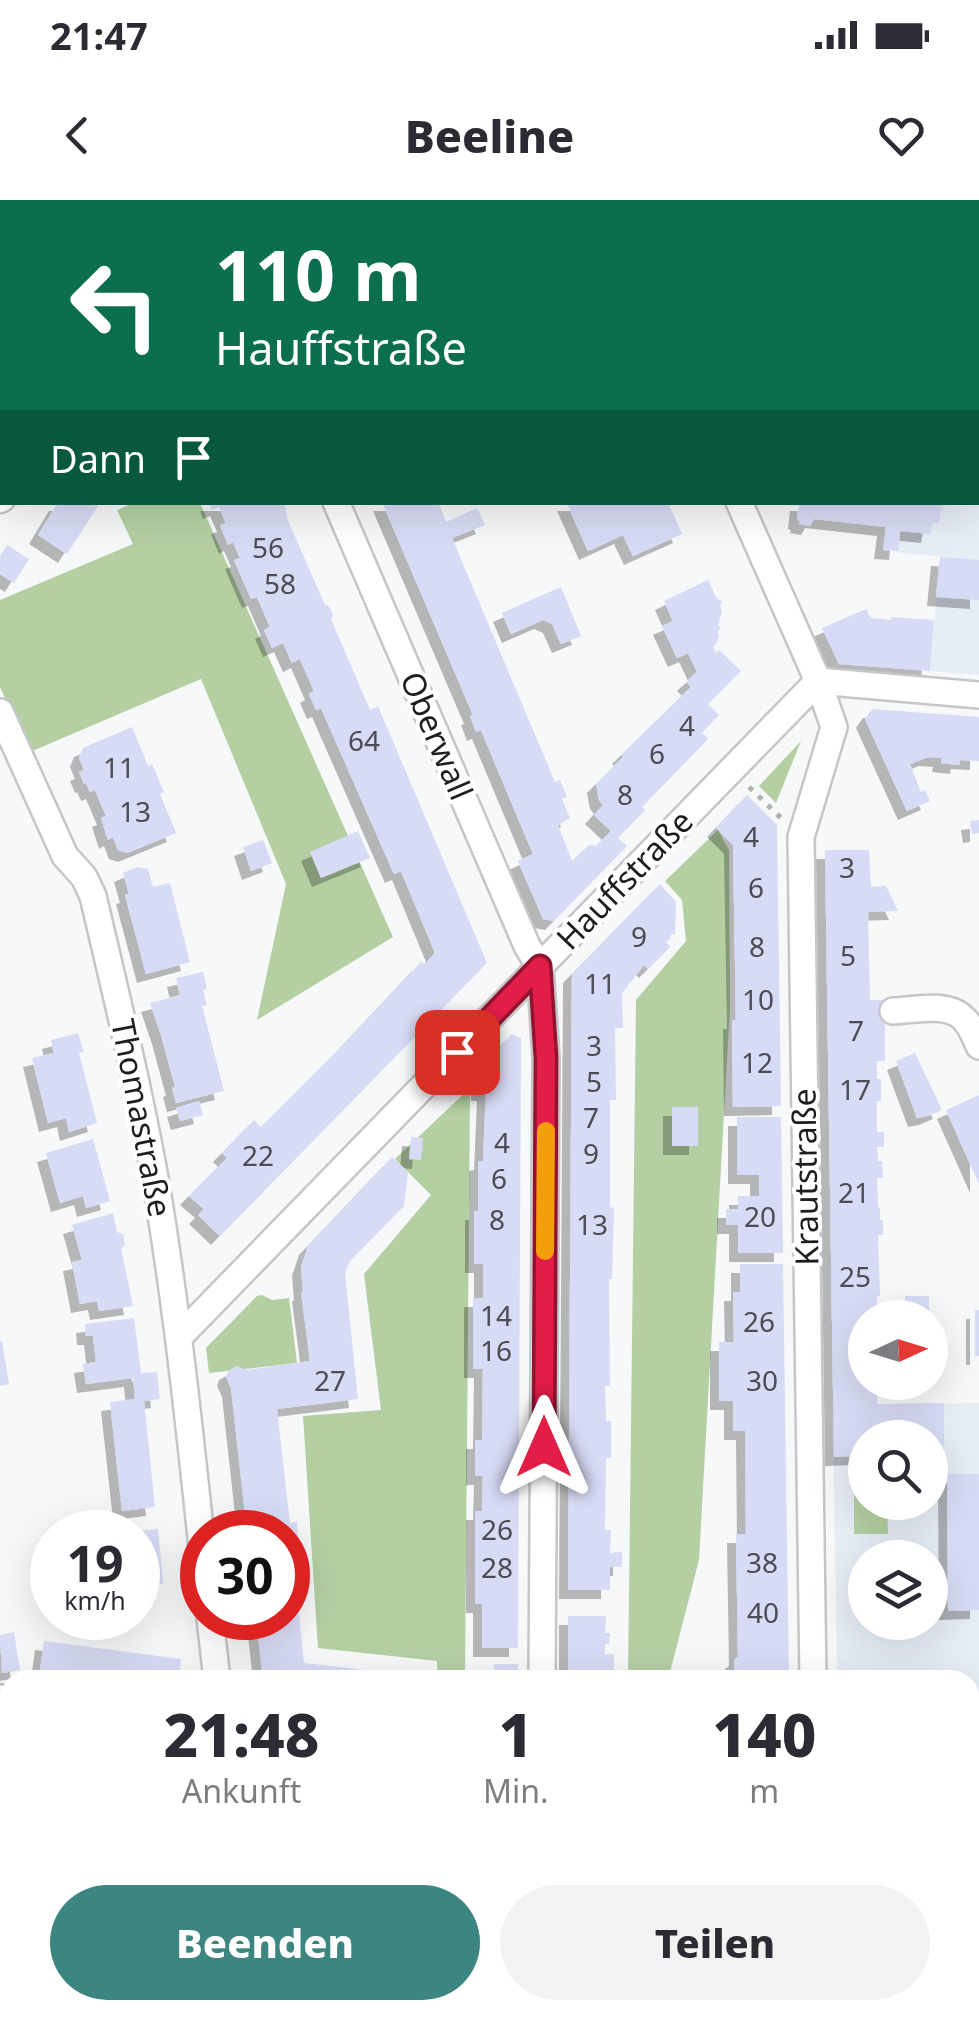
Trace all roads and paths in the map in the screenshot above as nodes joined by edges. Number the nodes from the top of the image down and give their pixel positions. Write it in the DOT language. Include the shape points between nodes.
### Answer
graph roads {
  1 [pos="337,505"];
  2 [pos="739,505"];
  3 [pos="818,681"];
  4 [pos="979,695"];
  5 [pos="0,712"];
  6 [pos="732,770"];
  7 [pos="801,837"];
  8 [pos="540,966"];
  9 [pos="892,1011"];
  10 [pos="979,1046"];
  11 [pos="180,1336"];
  12 [pos="198,1510"];
  13 [pos="212,1640"];
  14 [pos="216,1670"];
  15 [pos="542,1670"];
  16 [pos="813,1670"];
  1 -- 8 [label="street, Oberwall"];
  2 -- 3 [label="street, Krautstraße"];
  3 -- 4 [label="street"];
  3 -- 6 [label="street, Hauffstraße"];
  3 -- 7 [label="street, Krautstraße" via="834,727"];
  5 -- 11 [label="street, Thomastraße" via="64,856 91,888 154,1176"];
  6 -- 7 [label="path"];
  6 -- 8 [label="street, Hauffstraße"];
  7 -- 16 [label="street, Krautstraße"];
  8 -- 11 [label="street, Hauffstraße"];
  8 -- 15 [label="street" via="546,1058"];
  9 -- 10 [label="street" via="950,1010 962,1016"];
  11 -- 12 [label="street, Thomastraße"];
  13 -- 14 [label="street"];
}
